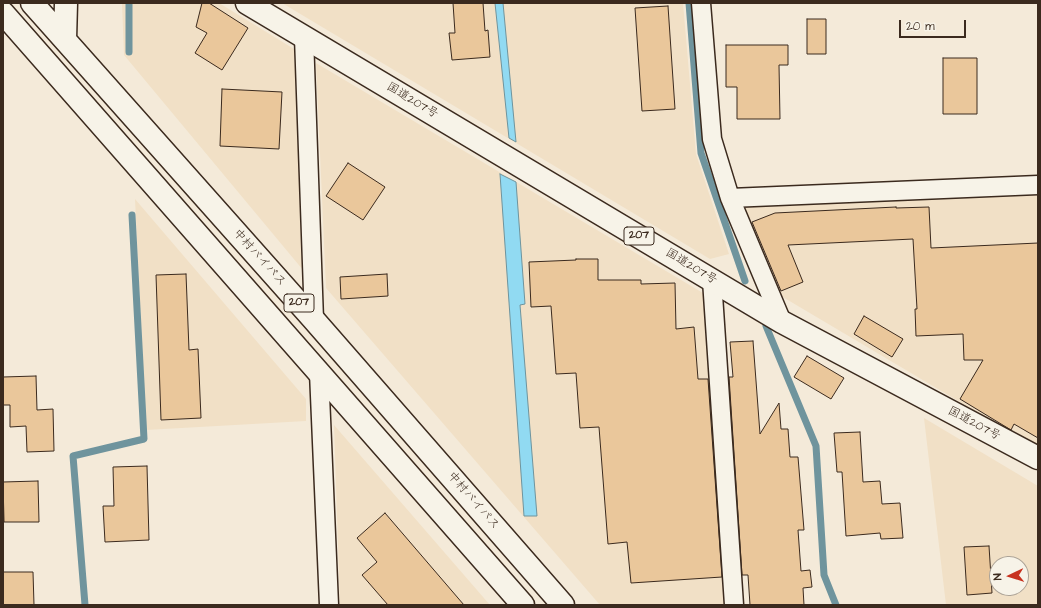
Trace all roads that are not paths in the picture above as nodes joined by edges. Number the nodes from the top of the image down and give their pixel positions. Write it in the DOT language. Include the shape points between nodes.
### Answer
graph roads {
  1 [pos="32,3"];
  2 [pos="66,3"];
  3 [pos="247,3"];
  4 [pos="701,3"];
  5 [pos="3,14"];
  6 [pos="304,37"];
  7 [pos="65,40"];
  8 [pos="1038,185"];
  9 [pos="730,198"];
  10 [pos="712,280"];
  11 [pos="314,320"];
  12 [pos="782,322"];
  13 [pos="319,372"];
  14 [pos="1038,458"];
  15 [pos="561,604"];
  16 [pos="329,605"];
  17 [pos="523,605"];
  18 [pos="734,605"];
  1 -- 7 [label="highway, 中村バイパス / 207"];
  2 -- 7 [label="highway"];
  3 -- 6 [label="highway, 国道207号 / 207"];
  4 -- 9 [label="street" via="712,139"];
  5 -- 13 [label="highway, 207"];
  6 -- 10 [label="highway, 国道207号 / 207"];
  6 -- 11 [label="street"];
  7 -- 11 [label="highway, 中村バイパス / 207"];
  8 -- 9 [label="street"];
  9 -- 12 [label="street"];
  10 -- 12 [label="highway, 国道207号 / 207"];
  10 -- 18 [label="street"];
  11 -- 15 [label="highway, 中村バイパス / 207"];
  12 -- 14 [label="highway, 国道207号 / 207"];
  13 -- 16 [label="street"];
  13 -- 17 [label="highway, 207"];
}
